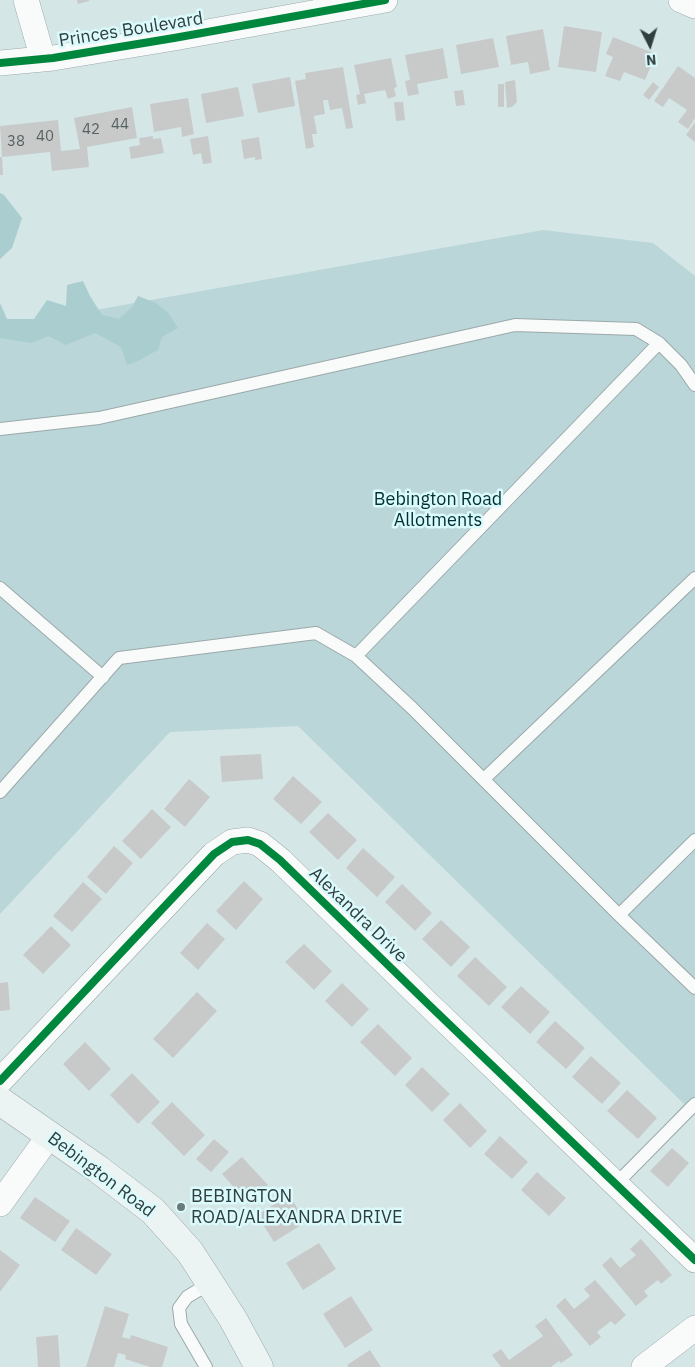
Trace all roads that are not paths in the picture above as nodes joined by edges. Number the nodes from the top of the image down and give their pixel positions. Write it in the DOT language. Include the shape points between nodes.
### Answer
graph roads {
  1 [pos="26,0"];
  2 [pos="385,0"];
  3 [pos="681,0"];
  4 [pos="695,6"];
  5 [pos="308,7"];
  6 [pos="43,59"];
  7 [pos="0,62"];
  8 [pos="659,343"];
  9 [pos="695,385"];
  10 [pos="0,429"];
  11 [pos="695,578"];
  12 [pos="0,588"];
  13 [pos="356,656"];
  14 [pos="103,677"];
  15 [pos="484,779"];
  16 [pos="0,792"];
  17 [pos="695,840"];
  18 [pos="619,915"];
  19 [pos="695,988"];
  20 [pos="0,1081"];
  21 [pos="0,1101"];
  22 [pos="695,1104"];
  23 [pos="49,1136"];
  24 [pos="616,1184"];
  25 [pos="0,1204"];
  26 [pos="695,1260"];
  27 [pos="210,1283"];
  28 [pos="695,1328"];
  29 [pos="206,1367"];
  30 [pos="259,1367"];
  31 [pos="644,1367"];
  1 -- 6 [label="street"];
  2 -- 5 [label="street, Princes Boulevard"];
  3 -- 4 [label="street"];
  5 -- 6 [label="street, Princes Boulevard" via="174,38"];
  6 -- 7 [label="street, Princes Boulevard"];
  8 -- 9 [label="lane"];
  8 -- 10 [label="lane" via="636,329 514,325 98,418"];
  8 -- 13 [label="lane"];
  11 -- 15 [label="lane"];
  12 -- 14 [label="lane"];
  13 -- 14 [label="lane" via="316,633 119,658"];
  13 -- 15 [label="lane"];
  14 -- 16 [label="lane"];
  15 -- 18 [label="lane"];
  17 -- 18 [label="lane"];
  18 -- 19 [label="lane"];
  20 -- 24 [label="street, Alexandra Drive" via="214,854 232,842 248,840 260,844 280,860"];
  21 -- 23 [label="main road, Bebington Road"];
  22 -- 24 [label="lane"];
  23 -- 25 [label="street"];
  23 -- 27 [label="main road, Bebington Road" via="153,1211 190,1252"];
  24 -- 26 [label="street, Alexandra Drive"];
  27 -- 29 [label="lane" via="187,1297 179,1308 181,1324"];
  27 -- 30 [label="main road, Bebington Road"];
  28 -- 31 [label="street"];
}
